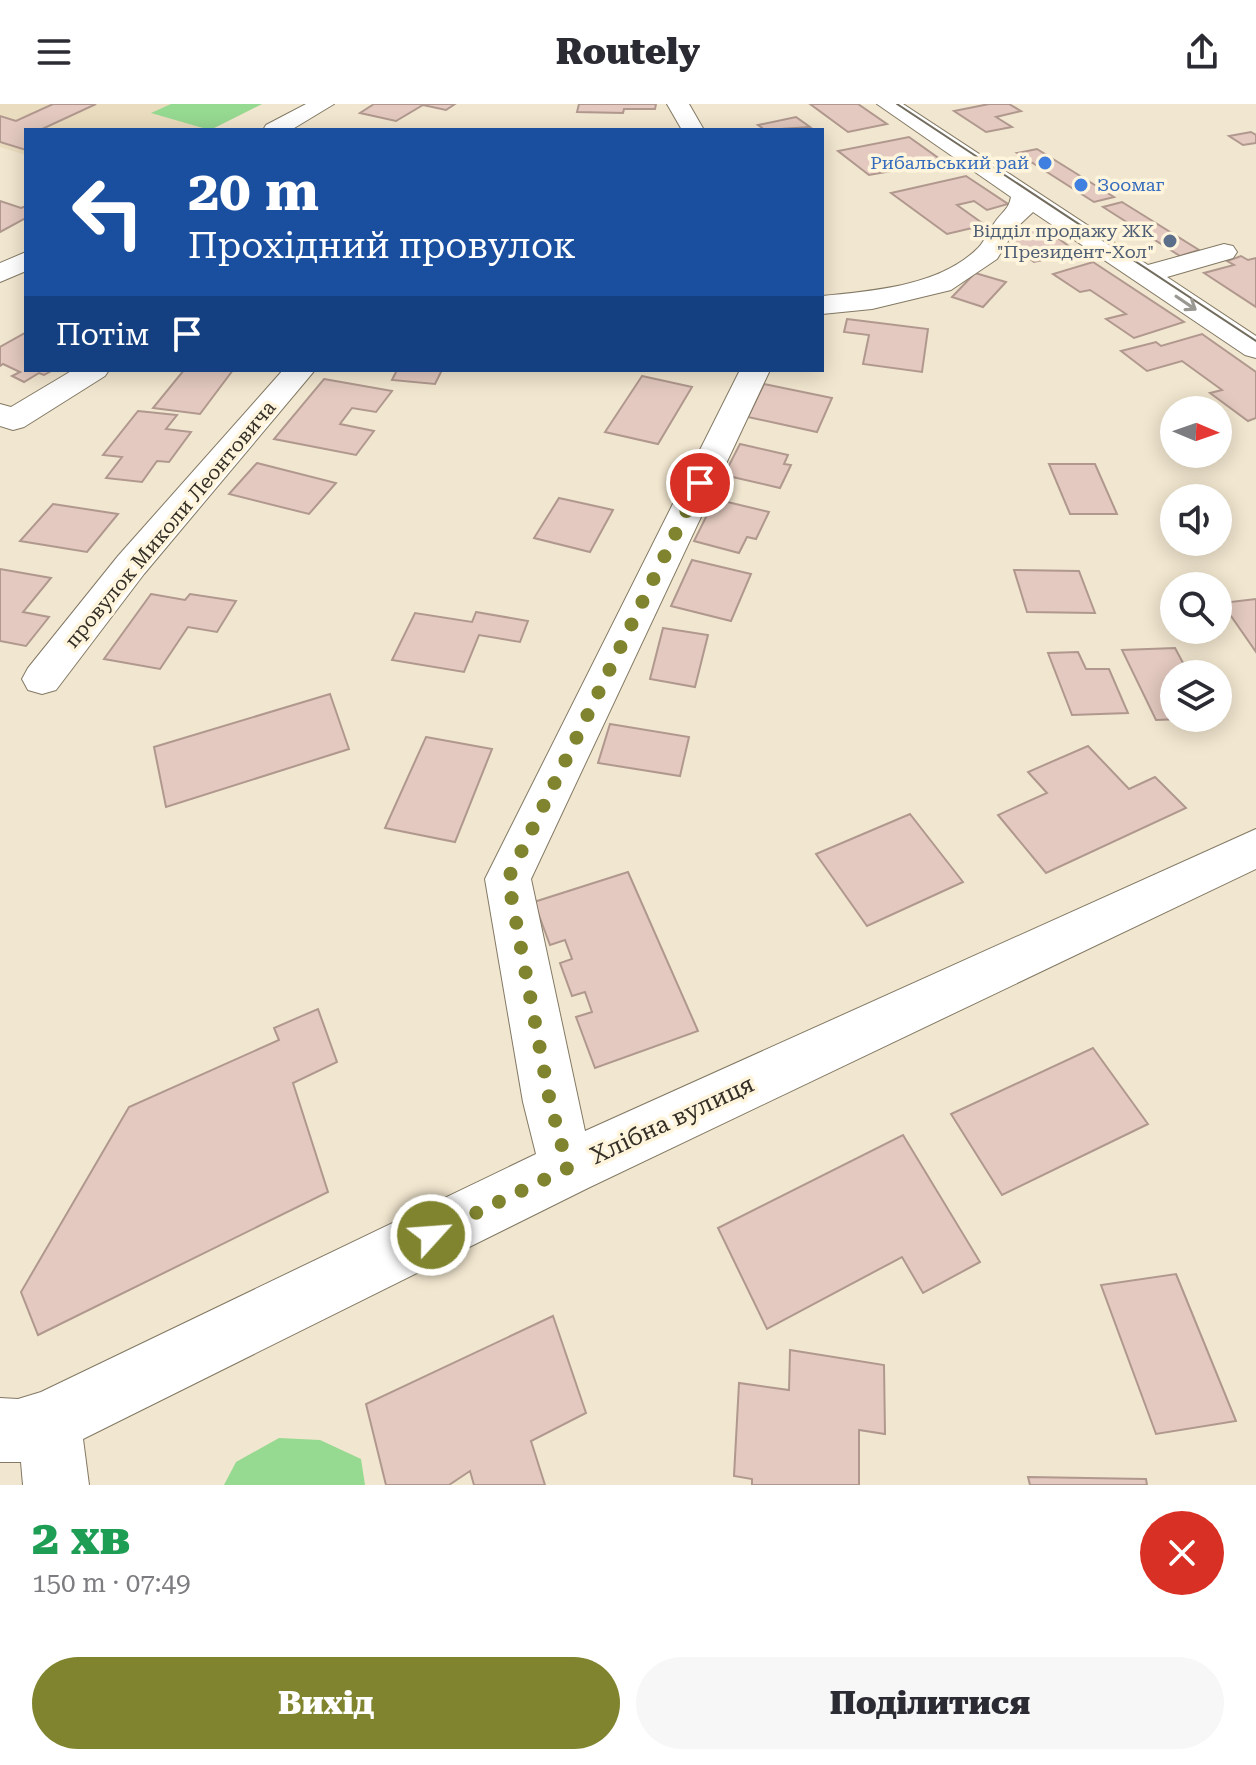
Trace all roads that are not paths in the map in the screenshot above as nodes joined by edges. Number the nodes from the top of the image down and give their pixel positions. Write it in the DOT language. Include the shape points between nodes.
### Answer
graph roads {
  1 [pos="323,104"];
  2 [pos="678,104"];
  3 [pos="888,104"];
  4 [pos="917,104"];
  5 [pos="278,128"];
  6 [pos="692,128"];
  7 [pos="1024,196"];
  8 [pos="1224,252"];
  9 [pos="24,261"];
  10 [pos="1156,271"];
  11 [pos="0,274"];
  12 [pos="824,305"];
  13 [pos="1256,324"];
  14 [pos="1256,349"];
  15 [pos="91,372"];
  16 [pos="298,372"];
  17 [pos="754,372"];
  18 [pos="0,414"];
  19 [pos="42,679"];
  20 [pos="1256,848"];
  21 [pos="568,1168"];
  22 [pos="24,1426"];
  23 [pos="56,1485"];
  1 -- 5 [label="street"];
  2 -- 6 [label="street"];
  3 -- 7 [label="street"];
  4 -- 10 [label="street"];
  7 -- 10 [label="street"];
  7 -- 12 [label="street" via="1022,209 988,253 941,284"];
  8 -- 10 [label="street"];
  9 -- 11 [label="street"];
  10 -- 13 [label="street"];
  10 -- 14 [label="street, one-way"];
  15 -- 18 [label="street" via="13,420"];
  16 -- 19 [label="street, провулок Миколи Леонтовича" via="131,565"];
  17 -- 21 [label="street" via="508,879 550,1102"];
  20 -- 21 [label="street, Хлібна вулиця"];
  21 -- 22 [label="street, Хлібна вулиця"];
  22 -- 23 [label="street"];
}
